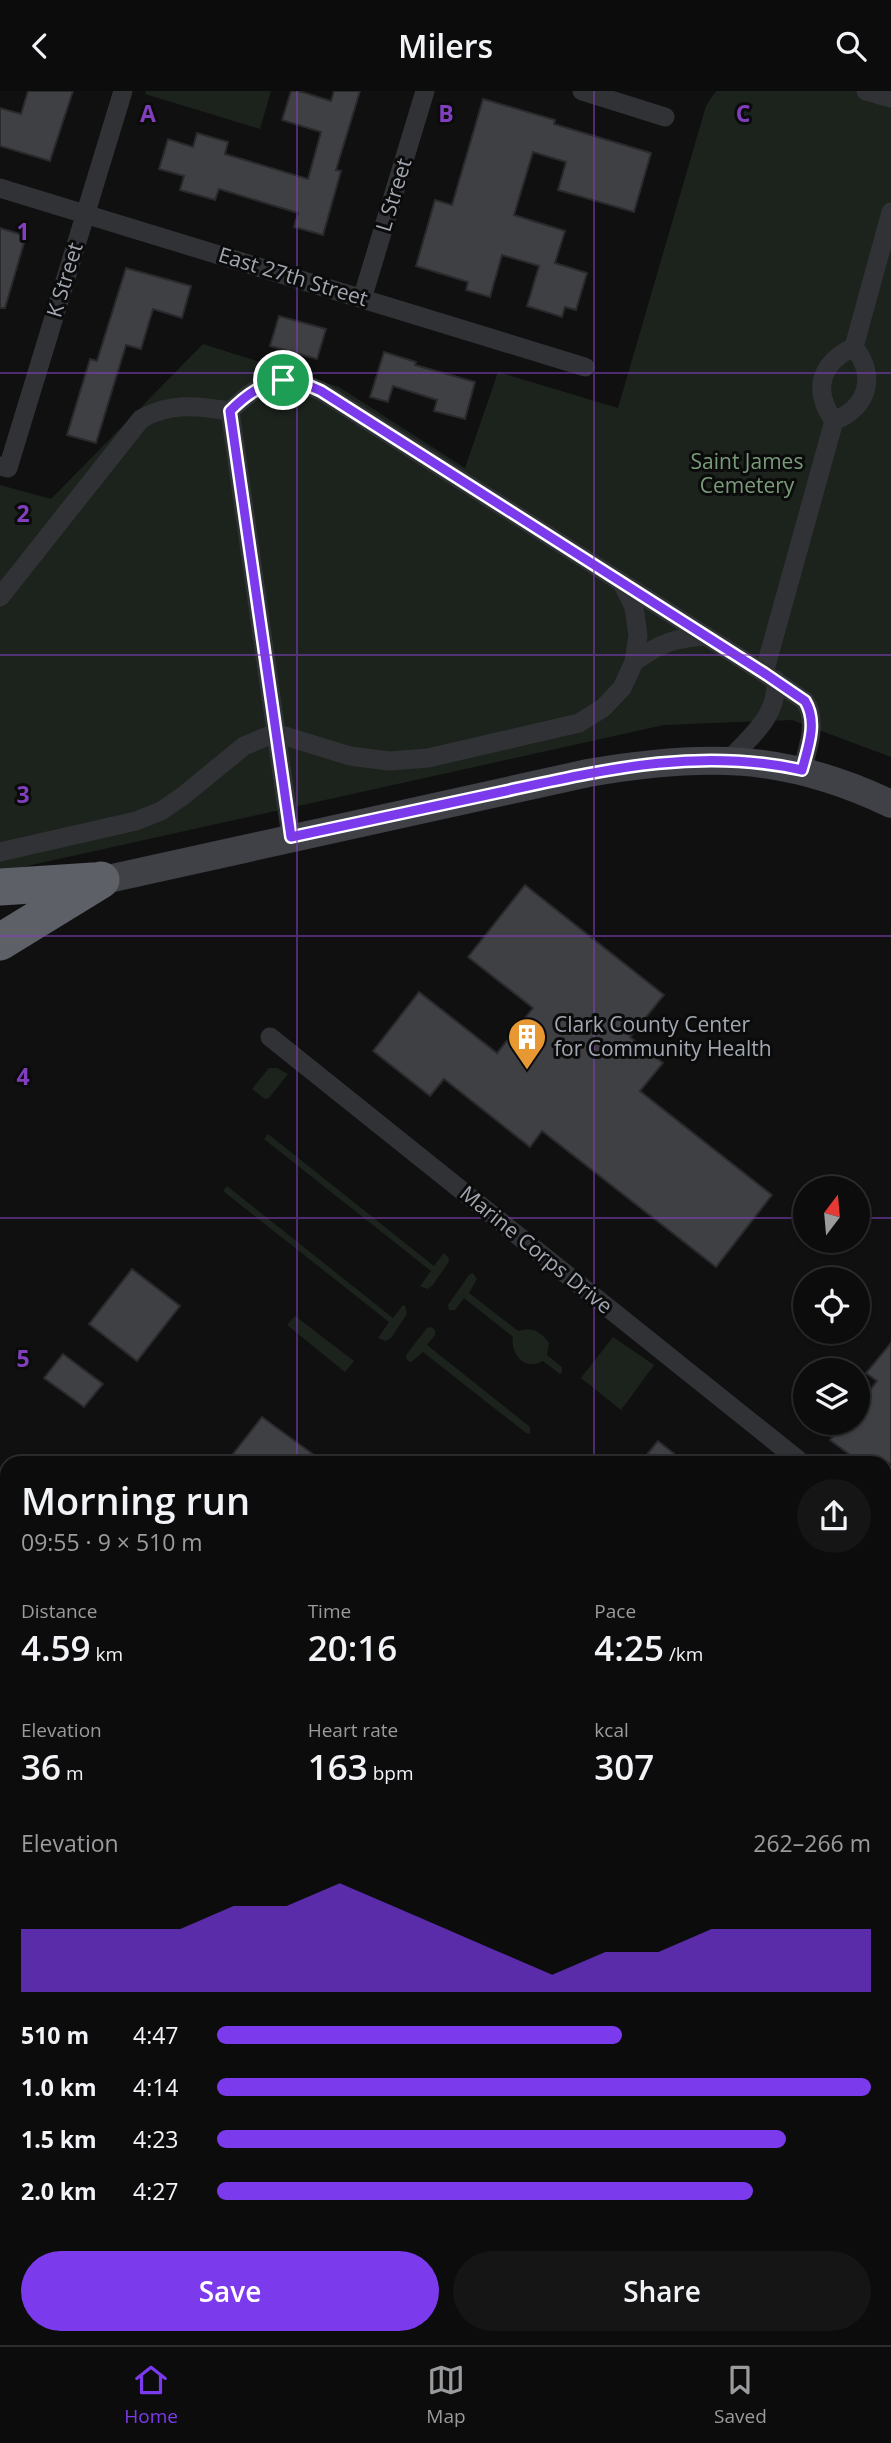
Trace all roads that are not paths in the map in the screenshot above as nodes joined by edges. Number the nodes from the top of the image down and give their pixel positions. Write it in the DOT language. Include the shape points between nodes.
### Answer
graph roads {
  1 [pos="123,91"];
  2 [pos="425,91"];
  3 [pos="582,91"];
  4 [pos="866,91"];
  5 [pos="891,98"];
  6 [pos="665,117"];
  7 [pos="0,188"];
  8 [pos="891,212"];
  9 [pos="86,214"];
  10 [pos="362,299"];
  11 [pos="854,347"];
  12 [pos="585,367"];
  13 [pos="230,411"];
  14 [pos="834,421"];
  15 [pos="4,467"];
  16 [pos="621,582"];
  17 [pos="0,597"];
  18 [pos="706,636"];
  19 [pos="634,662"];
  20 [pos="770,676"];
  21 [pos="275,733"];
  22 [pos="729,760"];
  23 [pos="802,770"];
  24 [pos="891,804"];
  25 [pos="291,837"];
  26 [pos="0,852"];
  27 [pos="101,880"];
  28 [pos="0,887"];
  29 [pos="0,903"];
  30 [pos="0,942"];
  31 [pos="270,1037"];
  32 [pos="794,1456"];
  1 -- 9 [label="street, K Street"];
  2 -- 10 [label="street, L Street"];
  3 -- 6 [label="street"];
  4 -- 5 [label="street"];
  7 -- 9 [label="street, East 27th Street"];
  8 -- 11 [label="street"];
  9 -- 10 [label="street, East 27th Street"];
  9 -- 15 [label="street, K Street"];
  10 -- 12 [label="street, East 27th Street"];
  11 -- 14 [label="street" via="834,359 822,378 821,394"];
  11 -- 14 [label="street" via="862,358 867,384 856,407"];
  13 -- 16 [label="street" via="264,384 283,380 303,383"];
  13 -- 17 [label="street" via="175,406 141,419"];
  13 -- 21 [label="street"];
  14 -- 20 [label="street"];
  16 -- 18 [label="street"];
  16 -- 19 [label="street" via="634,607 638,635"];
  18 -- 19 [label="street" via="680,638 655,647"];
  18 -- 20 [label="street"];
  19 -- 21 [label="street" via="622,688 603,708 579,723 428,758 389,761 350,756"];
  20 -- 22 [label="street" via="776,697 768,718"];
  20 -- 23 [label="street" via="809,708 811,736"];
  21 -- 25 [label="street"];
  21 -- 26 [label="street" via="244,746 183,796 148,816"];
  22 -- 23 [label="main road"];
  22 -- 25 [label="main road" via="668,761 596,772"];
  23 -- 24 [label="main road"];
  25 -- 27 [label="main road"];
  27 -- 28 [label="highway"];
  27 -- 29 [label="main road"];
  27 -- 30 [label="highway"];
  31 -- 32 [label="street, Marine Corps Drive"];
}
